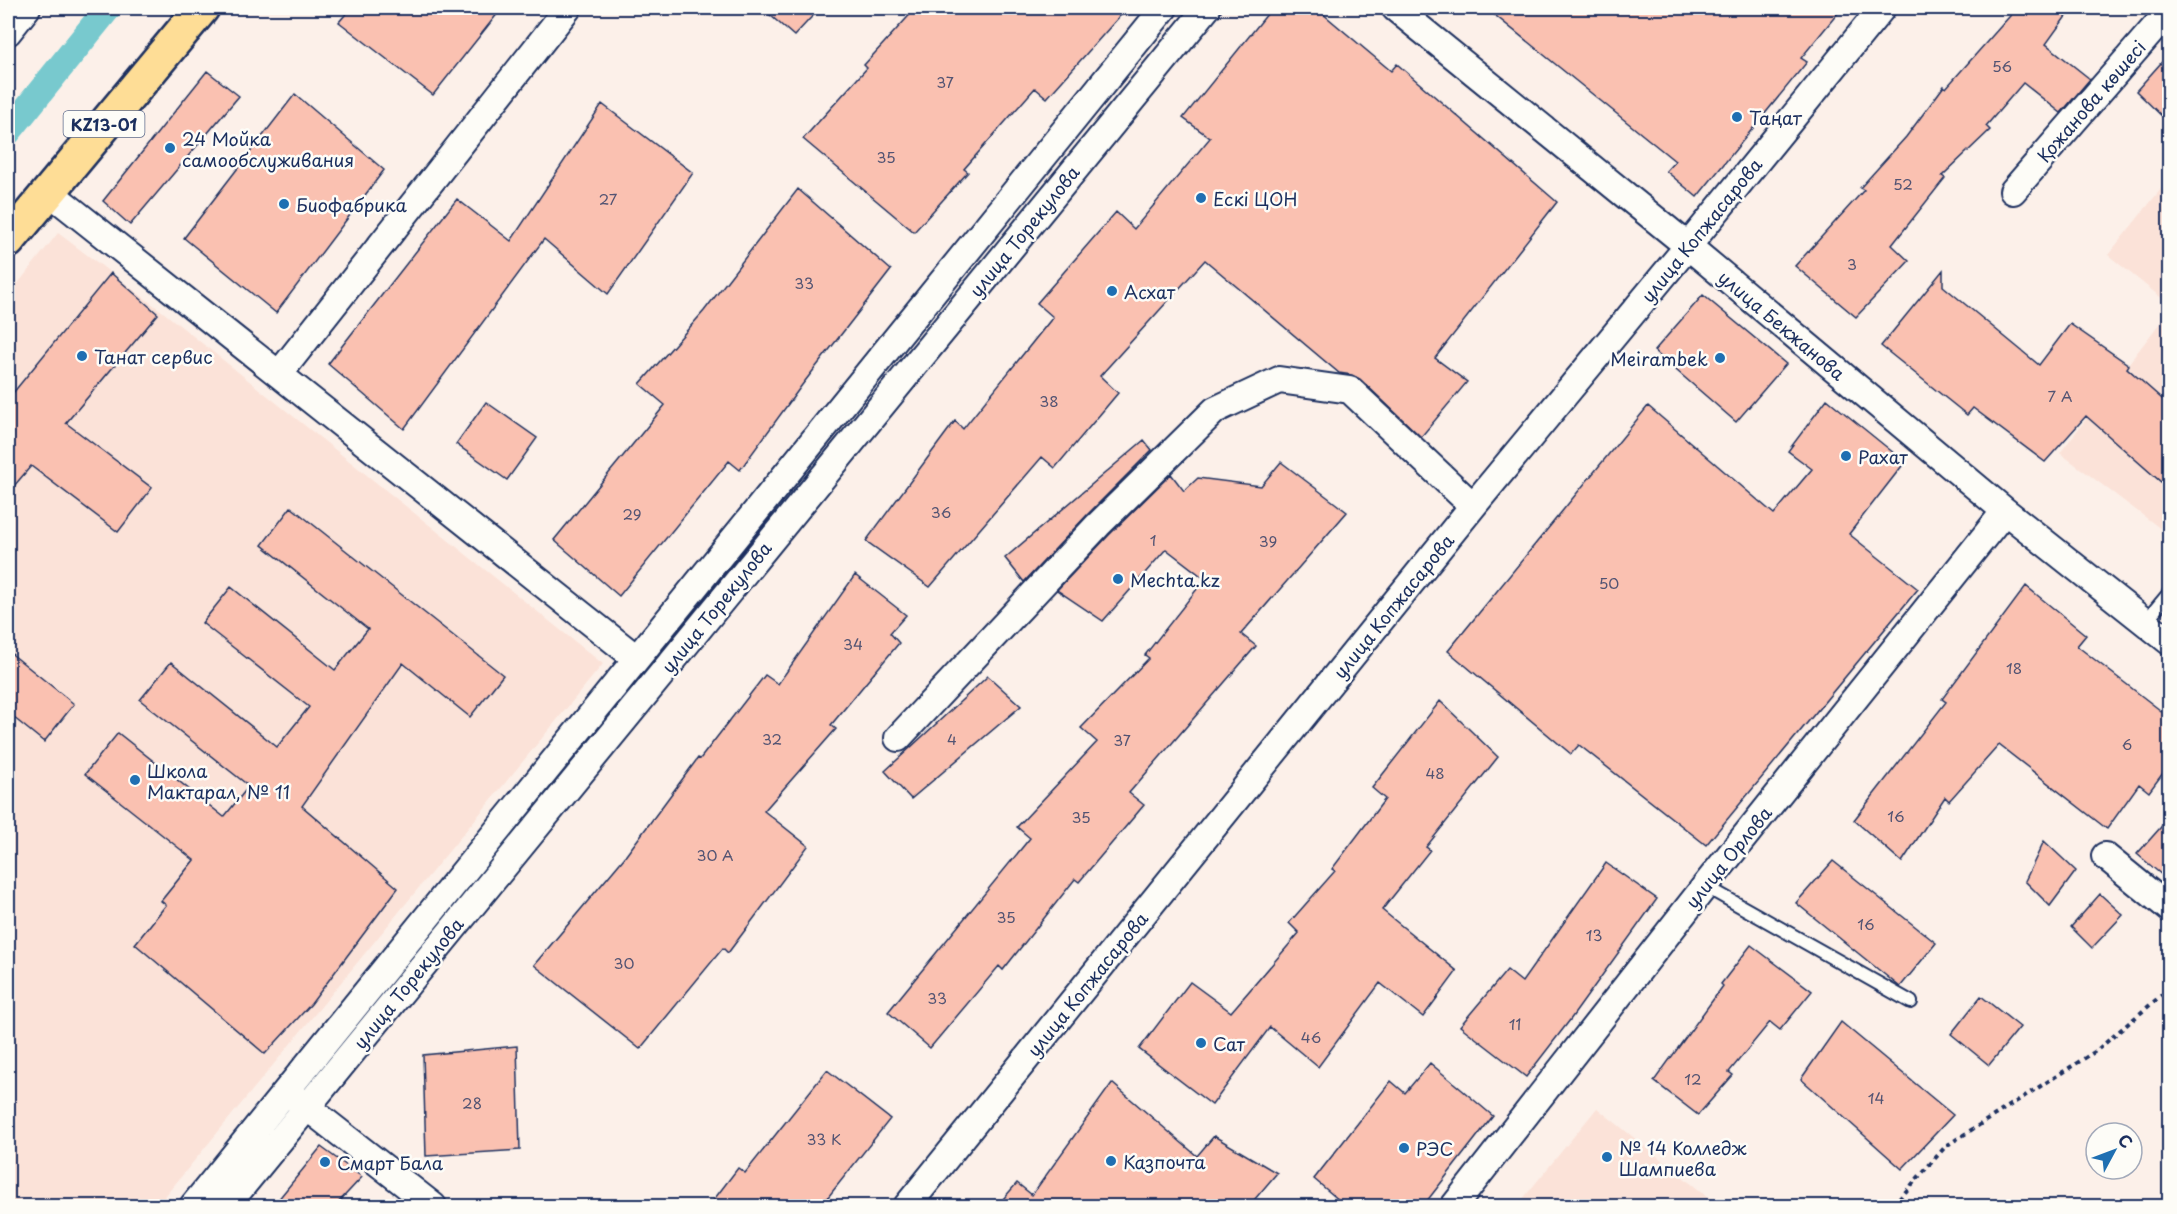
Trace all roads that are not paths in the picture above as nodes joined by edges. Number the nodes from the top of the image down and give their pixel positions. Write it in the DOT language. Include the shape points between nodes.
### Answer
graph roads {
  1 [pos="27,8"];
  2 [pos="202,8"];
  3 [pos="567,8"];
  4 [pos="1164,8"];
  5 [pos="1207,8"];
  6 [pos="1395,8"];
  7 [pos="1882,8"];
  8 [pos="2169,10"];
  9 [pos="8,32"];
  10 [pos="48,191"];
  11 [pos="2013,191"];
  12 [pos="8,241"];
  13 [pos="1688,246"];
  14 [pos="279,374"];
  15 [pos="1473,506"];
  16 [pos="2005,511"];
  17 [pos="2169,592"];
  18 [pos="2145,622"];
  19 [pos="2169,642"];
  20 [pos="636,658"];
  21 [pos="898,738"];
  22 [pos="2105,856"];
  23 [pos="1705,886"];
  24 [pos="2169,909"];
  25 [pos="1911,1002"];
  26 [pos="286,1091"];
  27 [pos="306,1108"];
  28 [pos="193,1206"];
  29 [pos="226,1206"];
  30 [pos="433,1206"];
  31 [pos="907,1206"];
  32 [pos="1454,1206"];
  1 -- 9 [label="street"];
  2 -- 10 [label="main road, KZ13-01"];
  3 -- 14 [label="street"];
  4 -- 20 [label="street, улица Торекулова"];
  5 -- 27 [label="street, улица Торекулова"];
  6 -- 13 [label="street, улица Бекжанова"];
  7 -- 13 [label="street, улица Копжасарова"];
  8 -- 11 [label="street, Қожанова көшесі"];
  10 -- 12 [label="main road, KZ13-01"];
  10 -- 14 [label="street"];
  13 -- 15 [label="street, улица Копжасарова"];
  13 -- 16 [label="street, улица Бекжанова"];
  14 -- 20 [label="street"];
  15 -- 21 [label="street" via="1350,390 1279,380 1215,410 1098,525"];
  15 -- 31 [label="street, улица Копжасарова"];
  16 -- 18 [label="street, улица Бекжанова"];
  16 -- 23 [label="street, улица Орлова"];
  17 -- 18 [label="lane"];
  18 -- 19 [label="street, улица Бекжанова"];
  20 -- 26 [label="street, улица Торекулова"];
  22 -- 24 [label="street"];
  23 -- 25 [label="lane"];
  23 -- 32 [label="street, улица Орлова"];
  26 -- 27 [label="street"];
  26 -- 28 [label="street, улица Торекулова"];
  27 -- 29 [label="street, улица Торекулова"];
  27 -- 30 [label="street"];
}
